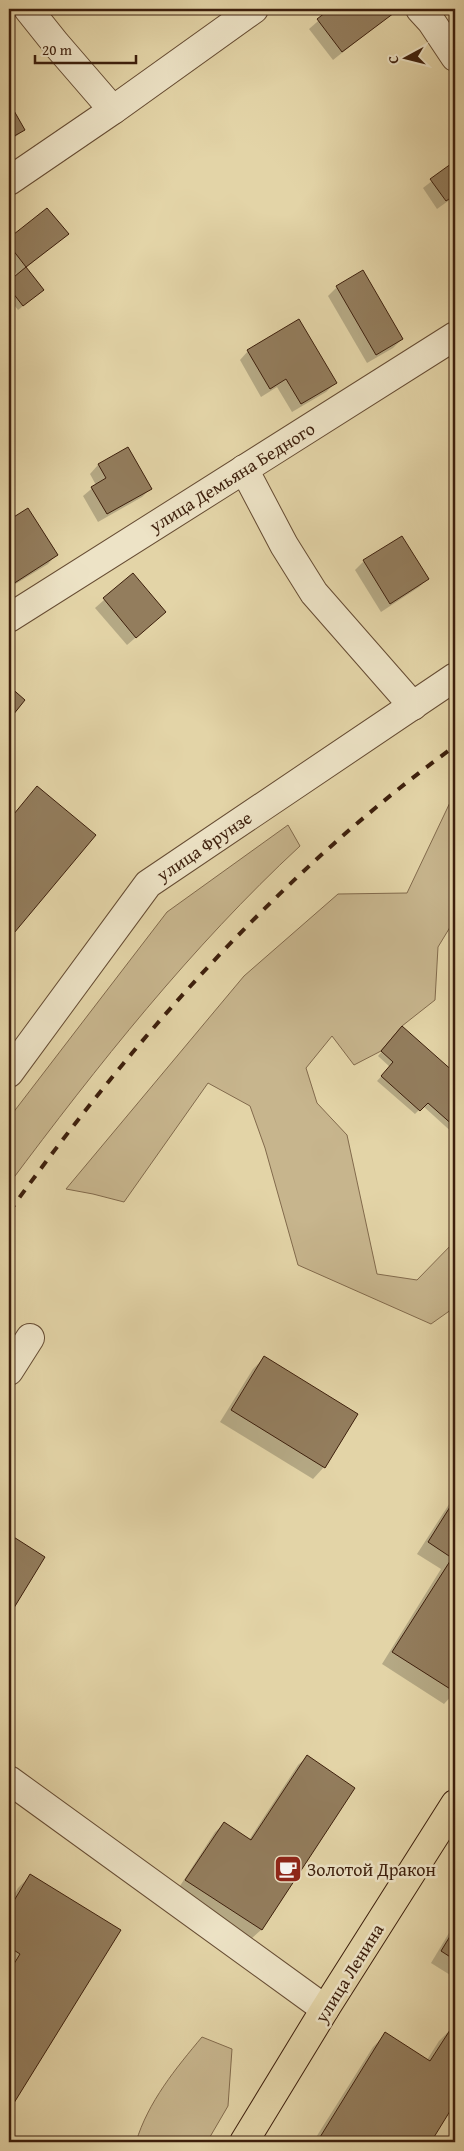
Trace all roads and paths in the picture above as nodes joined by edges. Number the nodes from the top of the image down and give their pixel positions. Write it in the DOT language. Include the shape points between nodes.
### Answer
graph roads {
  1 [pos="28,9"];
  2 [pos="254,9"];
  3 [pos="420,9"];
  4 [pos="455,57"];
  5 [pos="113,110"];
  6 [pos="9,181"];
  7 [pos="455,336"];
  8 [pos="244,469"];
  9 [pos="9,618"];
  10 [pos="455,678"];
  11 [pos="413,706"];
  12 [pos="9,1074"];
  13 [pos="30,1338"];
  14 [pos="9,1372"];
  15 [pos="9,1780"];
  16 [pos="455,1804"];
  17 [pos="325,2009"];
  18 [pos="244,2142"];
  1 -- 5 [label="street"];
  2 -- 5 [label="street"];
  3 -- 4 [label="street"];
  5 -- 6 [label="street"];
  7 -- 8 [label="street, улица Демьяна Бедного"];
  8 -- 9 [label="street, улица Демьяна Бедного"];
  8 -- 11 [label="street" via="284,545 314,593"];
  10 -- 11 [label="street, улица Фрунзе"];
  11 -- 12 [label="street, улица Фрунзе" via="148,884"];
  13 -- 14 [label="street"];
  15 -- 17 [label="street"];
  16 -- 17 [label="main road, улица Ленина"];
  17 -- 18 [label="main road, улица Ленина"];
}
